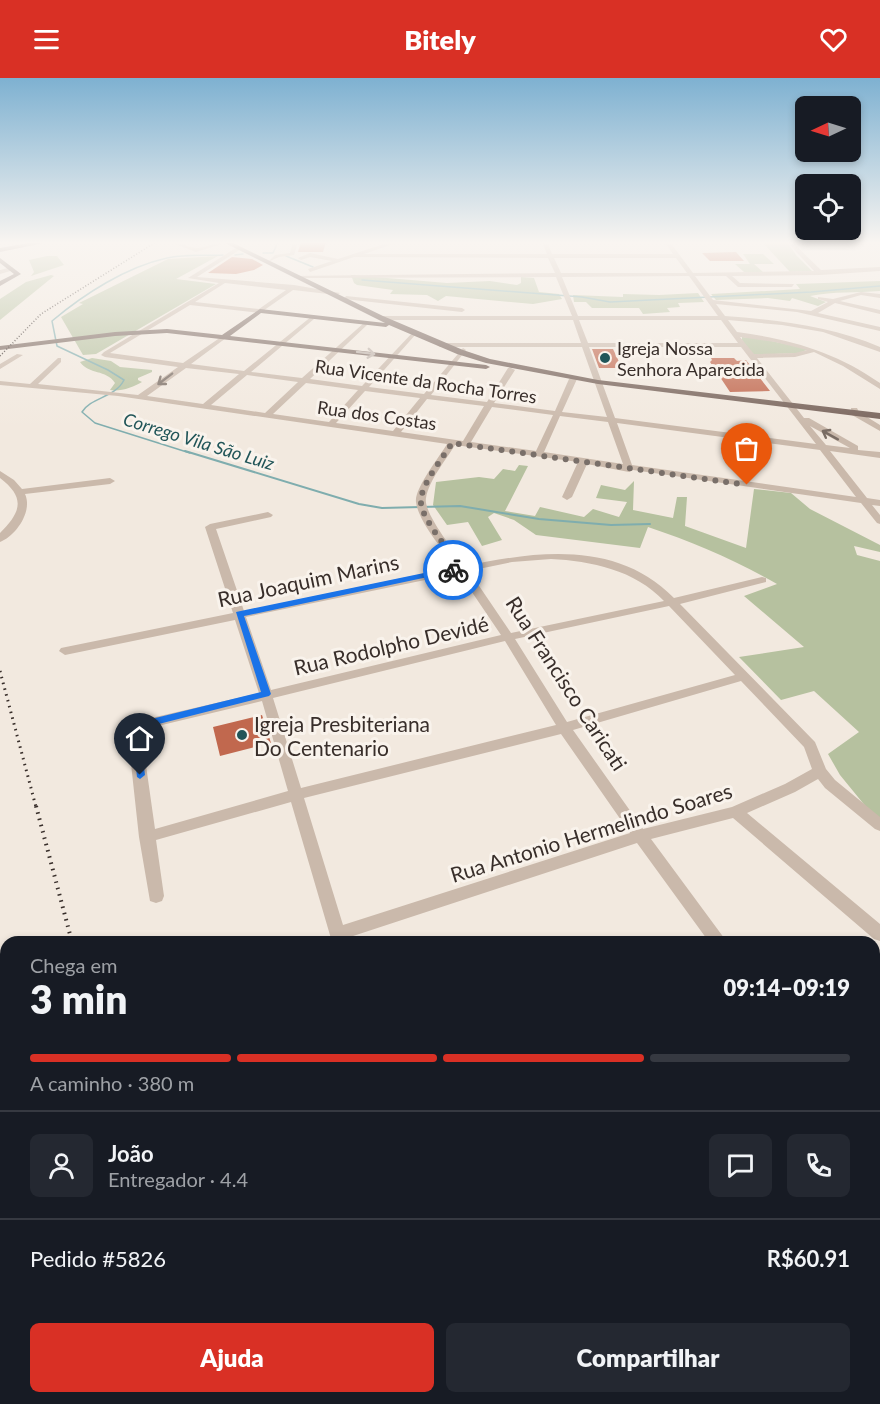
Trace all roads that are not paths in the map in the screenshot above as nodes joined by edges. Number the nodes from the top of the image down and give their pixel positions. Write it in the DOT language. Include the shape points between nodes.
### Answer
graph roads {
  1 [pos="189,304"];
  2 [pos="198,304"];
  3 [pos="270,304"];
  4 [pos="357,304"];
  5 [pos="396,304"];
  6 [pos="570,304"];
  7 [pos="713,304"];
  8 [pos="754,304"];
  9 [pos="829,304"];
  10 [pos="846,304"];
  11 [pos="260,311"];
  12 [pos="880,312"];
  13 [pos="813,313"];
  14 [pos="483,315"];
  15 [pos="575,317"];
  16 [pos="312,318"];
  17 [pos="385,318"];
  18 [pos="722,318"];
  19 [pos="880,319"];
  20 [pos="365,324"];
  21 [pos="867,326"];
  22 [pos="408,329"];
  23 [pos="880,329"];
  24 [pos="734,334"];
  25 [pos="224,337"];
  26 [pos="844,337"];
  27 [pos="835,341"];
  28 [pos="281,344"];
  29 [pos="445,344"];
  30 [pos="584,345"];
  31 [pos="742,345"];
  32 [pos="826,345"];
  33 [pos="0,348"];
  34 [pos="337,350"];
  35 [pos="817,350"];
  36 [pos="880,350"];
  37 [pos="461,351"];
  38 [pos="19,355"];
  39 [pos="391,356"];
  40 [pos="752,356"];
  41 [pos="58,360"];
  42 [pos="451,364"];
  43 [pos="183,365"];
  44 [pos="0,367"];
  45 [pos="511,370"];
  46 [pos="533,371"];
  47 [pos="245,373"];
  48 [pos="868,378"];
  49 [pos="880,378"];
  50 [pos="573,379"];
  51 [pos="304,380"];
  52 [pos="597,381"];
  53 [pos="0,383"];
  54 [pos="33,385"];
  55 [pos="880,387"];
  56 [pos="364,388"];
  57 [pos="425,396"];
  58 [pos="140,398"];
  59 [pos="787,402"];
  60 [pos="491,405"];
  61 [pos="204,407"];
  62 [pos="854,411"];
  63 [pos="556,414"];
  64 [pos="797,414"];
  65 [pos="880,414"];
  66 [pos="266,416"];
  67 [pos="612,422"];
  68 [pos="330,425"];
  69 [pos="880,429"];
  70 [pos="395,434"];
  71 [pos="452,443"];
  72 [pos="465,444"];
  73 [pos="822,447"];
  74 [pos="865,453"];
  75 [pos="539,455"];
  76 [pos="880,455"];
  77 [pos="582,462"];
  78 [pos="629,468"];
  79 [pos="0,474"];
  80 [pos="110,481"];
  81 [pos="21,492"];
  82 [pos="567,497"];
  83 [pos="865,501"];
  84 [pos="880,503"];
  85 [pos="268,515"];
  86 [pos="880,521"];
  87 [pos="0,539"];
  88 [pos="462,568"];
  89 [pos="762,580"];
  90 [pos="673,602"];
  91 [pos="239,614"];
  92 [pos="508,637"];
  93 [pos="65,651"];
  94 [pos="742,676"];
  95 [pos="266,694"];
  96 [pos="564,728"];
  97 [pos="820,771"];
  98 [pos="295,795"];
  99 [pos="735,812"];
  100 [pos="880,825"];
  101 [pos="640,836"];
  102 [pos="147,837"];
  103 [pos="156,896"];
  104 [pos="880,934"];
  105 [pos="337,936"];
  106 [pos="344,936"];
  107 [pos="715,936"];
  1 -- 43 [label="street, Rua Vicente da Rocha Torres" via="105,356"];
  2 -- 11 [label="street"];
  3 -- 11 [label="street"];
  4 -- 17 [label="main road"];
  5 -- 14 [label="street"];
  6 -- 15 [label="street"];
  7 -- 18 [label="street"];
  8 -- 13 [label="street"];
  9 -- 13 [label="street"];
  10 -- 12 [label="street"];
  11 -- 16 [label="main road"];
  11 -- 25 [label="main road"];
  13 -- 21 [label="street"];
  14 -- 15 [label="street"];
  14 -- 17 [label="street"];
  15 -- 18 [label="street"];
  15 -- 30 [label="street"];
  16 -- 20 [label="main road"];
  16 -- 28 [label="street"];
  17 -- 22 [label="main road"];
  18 -- 24 [label="street"];
  18 -- 26 [label="street" via="777,323"];
  19 -- 21 [label="street"];
  20 -- 22 [label="main road"];
  20 -- 34 [label="street"];
  21 -- 23 [label="street"];
  21 -- 26 [label="street"];
  22 -- 29 [label="main road"];
  22 -- 39 [label="street"];
  24 -- 31 [label="street"];
  24 -- 35 [label="street"];
  25 -- 28 [label="main road"];
  25 -- 33 [label="main road" via="151,331"];
  25 -- 43 [label="street"];
  26 -- 27 [label="street"];
  26 -- 36 [label="street"];
  28 -- 34 [label="main road"];
  28 -- 47 [label="street"];
  29 -- 30 [label="street"];
  29 -- 37 [label="main road"];
  30 -- 31 [label="street"];
  30 -- 52 [label="street"];
  31 -- 40 [label="street"];
  32 -- 35 [label="street"];
  34 -- 39 [label="main road, one-way"];
  34 -- 51 [label="street"];
  35 -- 40 [label="street"];
  35 -- 48 [label="street" via="849,364"];
  37 -- 42 [label="street"];
  37 -- 46 [label="main road"];
  37 -- 52 [label="main road"];
  38 -- 44 [label="street"];
  39 -- 42 [label="main road"];
  39 -- 56 [label="street"];
  40 -- 59 [label="street"];
  41 -- 54 [label="street"];
  42 -- 45 [label="main road"];
  42 -- 57 [label="street"];
  43 -- 47 [label="street, Rua Vicente da Rocha Torres"];
  43 -- 58 [label="street, one-way"];
  45 -- 46 [label="main road"];
  45 -- 60 [label="street"];
  46 -- 50 [label="main road"];
  47 -- 51 [label="street, Rua Vicente da Rocha Torres"];
  47 -- 61 [label="street"];
  48 -- 49 [label="street"];
  48 -- 55 [label="street"];
  50 -- 52 [label="main road"];
  50 -- 63 [label="street"];
  51 -- 56 [label="street, Rua Vicente da Rocha Torres"];
  51 -- 66 [label="street"];
  52 -- 59 [label="main road"];
  52 -- 67 [label="street"];
  53 -- 54 [label="street, Rua dos Costas"];
  54 -- 58 [label="street, Rua dos Costas"];
  56 -- 57 [label="street, Rua Vicente da Rocha Torres"];
  56 -- 68 [label="street"];
  57 -- 60 [label="street, Rua Vicente da Rocha Torres"];
  57 -- 70 [label="street"];
  58 -- 61 [label="street, Rua dos Costas"];
  59 -- 62 [label="main road"];
  59 -- 64 [label="street"];
  60 -- 63 [label="street, Rua Vicente da Rocha Torres"];
  60 -- 72 [label="street"];
  61 -- 66 [label="street, Rua dos Costas"];
  62 -- 65 [label="main road"];
  62 -- 69 [label="street"];
  63 -- 67 [label="street, Rua Vicente da Rocha Torres"];
  63 -- 75 [label="street"];
  64 -- 73 [label="street"];
  74 -- 64 [label="street, one-way"];
  66 -- 68 [label="street, Rua dos Costas"];
  67 -- 73 [label="street, Rua Vicente da Rocha Torres"];
  67 -- 78 [label="street"];
  68 -- 70 [label="street, Rua dos Costas"];
  70 -- 71 [label="street, Rua dos Costas"];
  71 -- 72 [label="street, Rua dos Costas"];
  71 -- 88 [label="street, Rua Francisco Caricati" via="420,501 427,518"];
  72 -- 75 [label="street, Rua dos Costas"];
  73 -- 74 [label="street, Rua Vicente da Rocha Torres"];
  73 -- 83 [label="street"];
  74 -- 76 [label="street, Rua Vicente da Rocha Torres"];
  75 -- 77 [label="street, Rua dos Costas"];
  77 -- 78 [label="street, Rua dos Costas"];
  77 -- 82 [label="street"];
  78 -- 83 [label="street, Rua dos Costas"];
  79 -- 81 [label="street"];
  80 -- 81 [label="street"];
  81 -- 87 [label="street" via="21,515"];
  83 -- 84 [label="street, Rua dos Costas"];
  83 -- 86 [label="street"];
  85 -- 91 [label="street" via="210,527"];
  88 -- 90 [label="street, Rua Joaquim Marins" via="535,555 585,558 638,574"];
  88 -- 91 [label="street, Rua Joaquim Marins"];
  88 -- 92 [label="street, Rua Francisco Caricati"];
  89 -- 90 [label="street, Rua Rodolpho Devidé"];
  90 -- 92 [label="street, Rua Rodolpho Devidé"];
  90 -- 94 [label="street, Rua Joaquim Marins"];
  91 -- 93 [label="street, Rua Joaquim Marins"];
  91 -- 95 [label="street"];
  92 -- 95 [label="street, Rua Rodolpho Devidé"];
  92 -- 96 [label="street, Rua Francisco Caricati"];
  94 -- 96 [label="street"];
  94 -- 97 [label="street, Rua Joaquim Marins" via="810,745"];
  95 -- 98 [label="street"];
  95 -- 102 [label="street, Rua Rodolpho Devidé" via="134,727"];
  96 -- 98 [label="street"];
  96 -- 101 [label="street, Rua Francisco Caricati"];
  97 -- 99 [label="street, Rua Antonio Hermelindo Soares"];
  97 -- 100 [label="street, Rua Joaquim Marins"];
  98 -- 102 [label="street"];
  98 -- 105 [label="street"];
  99 -- 101 [label="street, Rua Antonio Hermelindo Soares"];
  99 -- 104 [label="street"];
  101 -- 106 [label="street, Rua Antonio Hermelindo Soares"];
  101 -- 107 [label="street, Rua Francisco Caricati"];
  102 -- 103 [label="street"];
}
